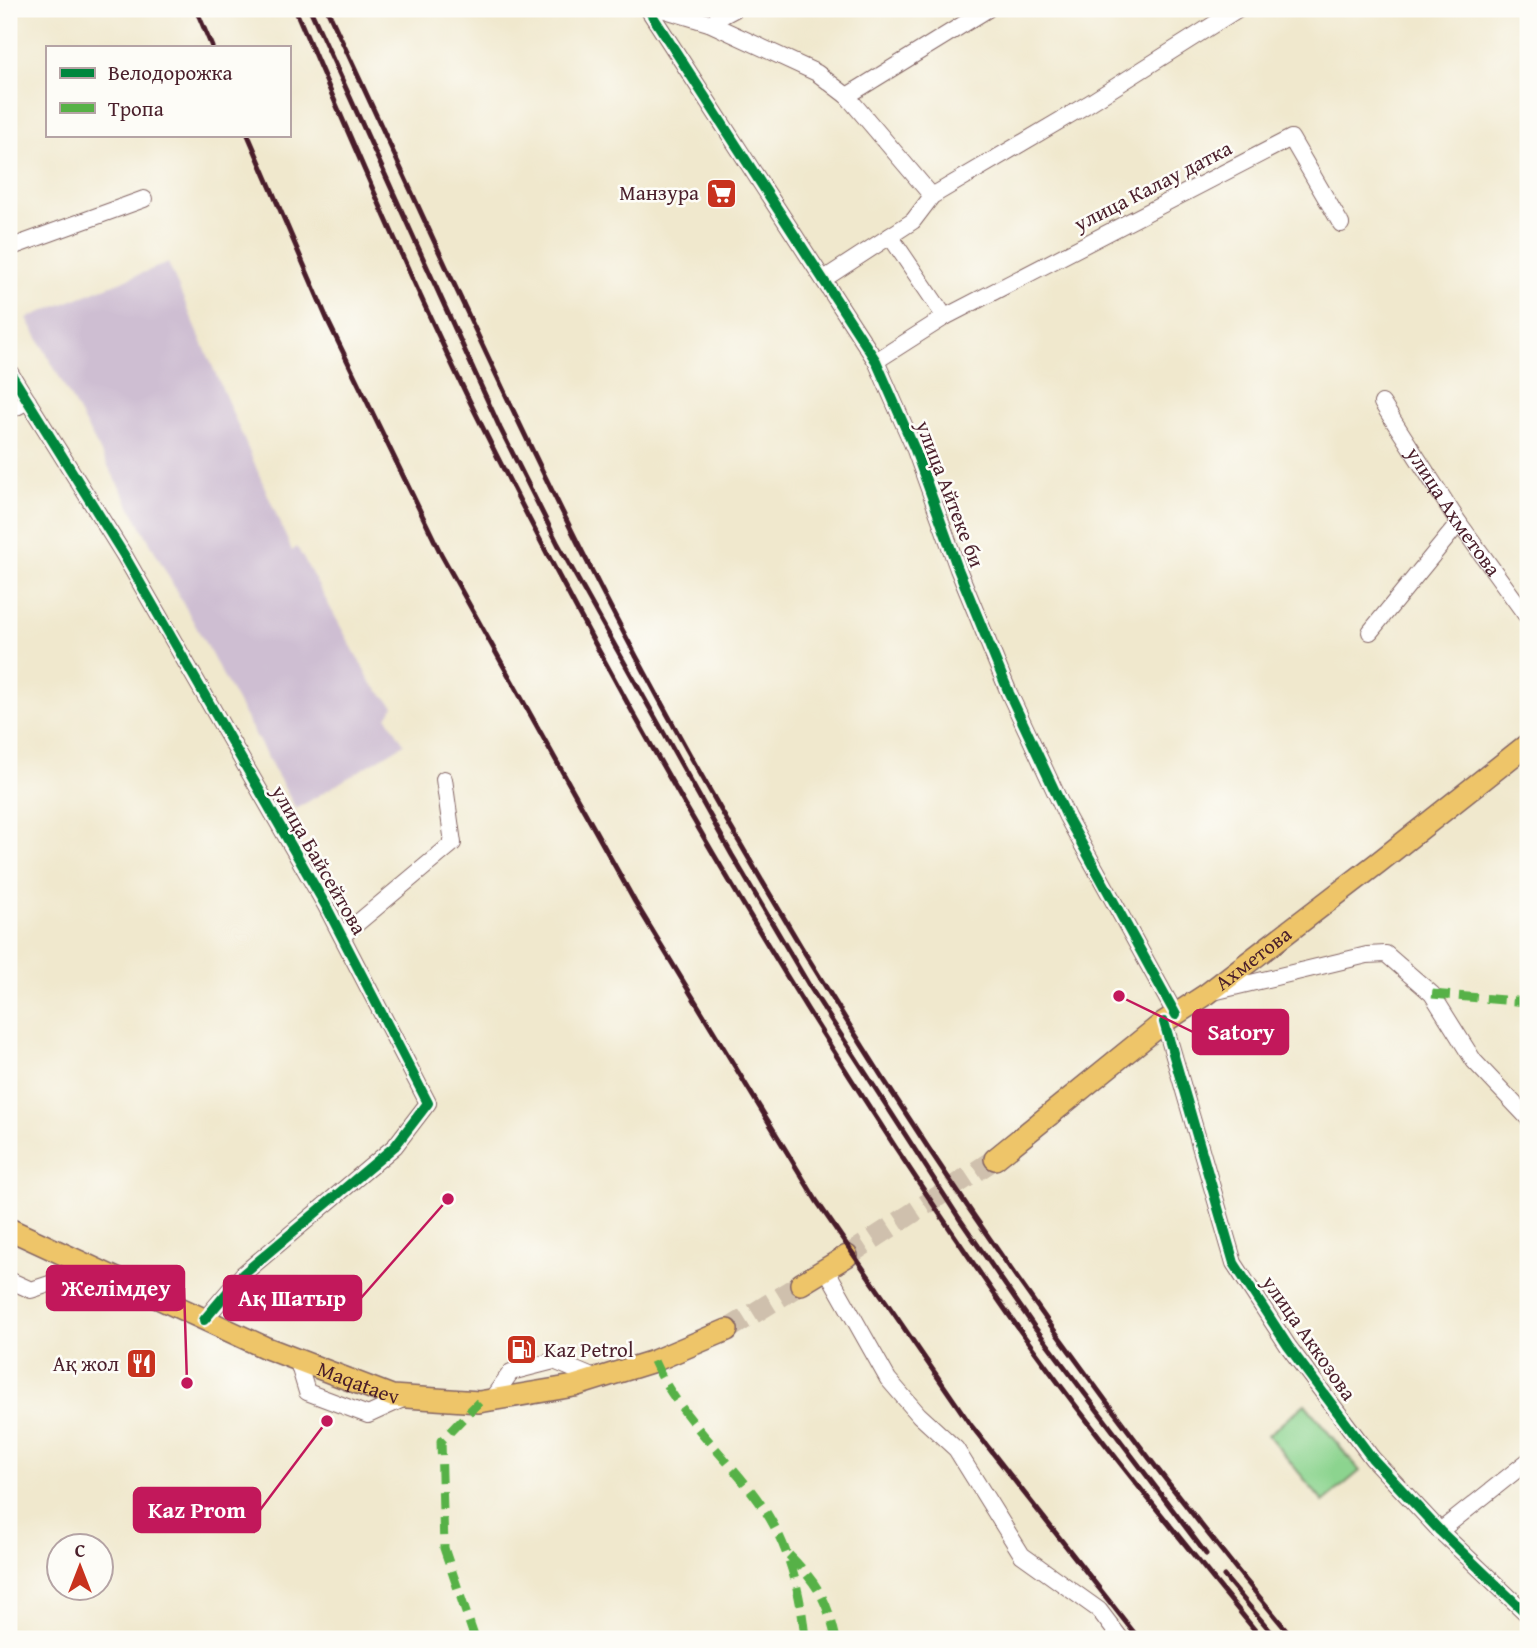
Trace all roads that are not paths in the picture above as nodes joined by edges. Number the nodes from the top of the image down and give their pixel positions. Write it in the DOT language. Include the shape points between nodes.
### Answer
graph roads {
  1 [pos="648,9"];
  2 [pos="662,9"];
  3 [pos="735,9"];
  4 [pos="988,9"];
  5 [pos="1238,9"];
  6 [pos="709,23"];
  7 [pos="847,96"];
  8 [pos="932,196"];
  9 [pos="144,198"];
  10 [pos="1341,224"];
  11 [pos="890,236"];
  12 [pos="9,248"];
  13 [pos="824,279"];
  14 [pos="945,317"];
  15 [pos="876,361"];
  16 [pos="9,371"];
  17 [pos="28,401"];
  18 [pos="1382,403"];
  19 [pos="9,411"];
  20 [pos="1460,523"];
  21 [pos="1528,618"];
  22 [pos="1370,632"];
  23 [pos="1528,744"];
  24 [pos="444,779"];
  25 [pos="341,936"];
  26 [pos="1207,994"];
  27 [pos="1170,1019"];
  28 [pos="1528,1118"];
  29 [pos="995,1159"];
  30 [pos="9,1229"];
  31 [pos="847,1256"];
  32 [pos="95,1269"];
  33 [pos="826,1269"];
  34 [pos="9,1280"];
  35 [pos="801,1284"];
  36 [pos="204,1320"];
  37 [pos="727,1330"];
  38 [pos="1528,1461"];
  39 [pos="1440,1531"];
  40 [pos="1528,1615"];
  41 [pos="1121,1639"];
  1 -- 13 [label="street, улица Айтеке би"];
  2 -- 6 [label="street"];
  3 -- 6 [label="street"];
  4 -- 7 [label="street"];
  5 -- 8 [label="street"];
  6 -- 7 [label="street" via="817,73"];
  7 -- 8 [label="street"];
  8 -- 11 [label="street" via="913,221"];
  9 -- 12 [label="street"];
  10 -- 14 [label="street, улица Калау датка" via="1291,138"];
  11 -- 13 [label="street"];
  11 -- 14 [label="street"];
  13 -- 15 [label="street, улица Айтеке би"];
  14 -- 15 [label="street, улица Калау датка"];
  15 -- 27 [label="street, улица Айтеке би" via="1009,694"];
  16 -- 17 [label="street, улица Байсейтова"];
  17 -- 19 [label="street"];
  17 -- 25 [label="street, улица Байсейтова" via="124,555"];
  18 -- 20 [label="street, улица Ахметова"];
  20 -- 21 [label="street, улица Ахметова"];
  20 -- 22 [label="street"];
  23 -- 26 [label="main road, Ахметова"];
  24 -- 25 [label="street" via="453,843"];
  25 -- 36 [label="street, улица Байсейтова" via="428,1104 395,1146 243,1273"];
  26 -- 27 [label="main road, Ахметова"];
  26 -- 28 [label="street" via="1386,954 1432,994 1474,1061"];
  27 -- 29 [label="main road, Ахметова"];
  27 -- 39 [label="street, улица Аккозова" via="1234,1264 1371,1458"];
  30 -- 32 [label="main road, Maqataev"];
  31 -- 33 [label="main road"];
  32 -- 34 [label="street" via="31,1290"];
  32 -- 36 [label="main road, Maqataev"];
  33 -- 35 [label="main road"];
  33 -- 41 [label="street" via="888,1379 956,1449 1022,1555 1099,1610"];
  36 -- 37 [label="main road, Maqataev" via="392,1396 491,1400 574,1386 654,1361"];
  38 -- 39 [label="street"];
  39 -- 40 [label="street, улица Аккозова"];
}
